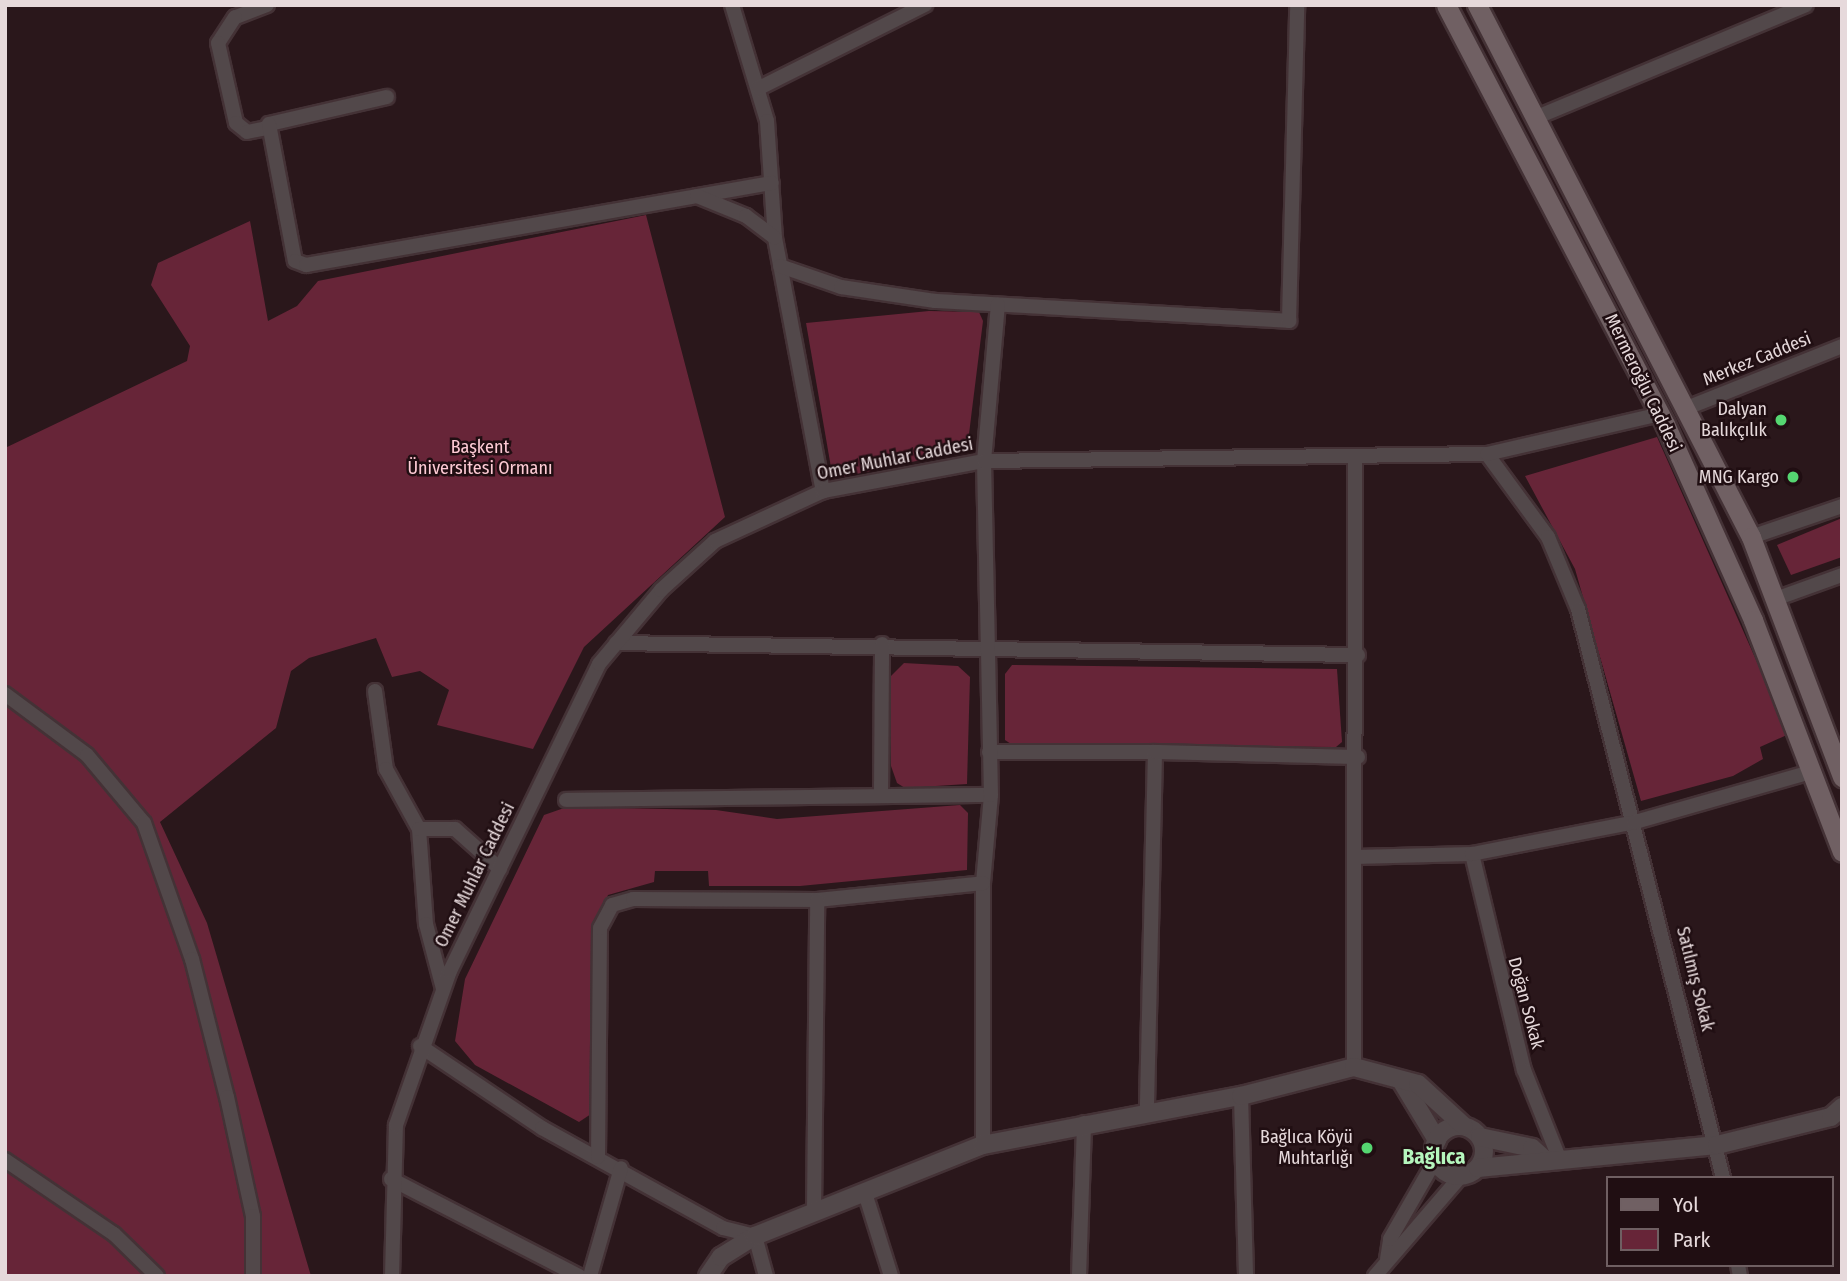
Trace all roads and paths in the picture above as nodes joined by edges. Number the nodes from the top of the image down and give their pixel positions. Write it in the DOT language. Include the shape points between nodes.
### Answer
graph roads {
  1 [pos="267,5"];
  2 [pos="732,5"];
  3 [pos="925,5"];
  4 [pos="1297,5"];
  5 [pos="1446,5"];
  6 [pos="1477,5"];
  7 [pos="1806,5"];
  8 [pos="759,88"];
  9 [pos="387,97"];
  10 [pos="1537,117"];
  11 [pos="268,128"];
  12 [pos="772,183"];
  13 [pos="696,196"];
  14 [pos="775,239"];
  15 [pos="780,266"];
  16 [pos="998,305"];
  17 [pos="1842,346"];
  18 [pos="1687,408"];
  19 [pos="1660,414"];
  20 [pos="1487,454"];
  21 [pos="1355,460"];
  22 [pos="984,461"];
  23 [pos="823,491"];
  24 [pos="1842,506"];
  25 [pos="1751,537"];
  26 [pos="1842,575"];
  27 [pos="1777,597"];
  28 [pos="616,643"];
  29 [pos="882,645"];
  30 [pos="989,650"];
  31 [pos="1358,655"];
  32 [pos="375,691"];
  33 [pos="5,694"];
  34 [pos="989,752"];
  35 [pos="1155,752"];
  36 [pos="1358,757"];
  37 [pos="1811,772"];
  38 [pos="1842,777"];
  39 [pos="991,795"];
  40 [pos="881,796"];
  41 [pos="566,800"];
  42 [pos="1635,822"];
  43 [pos="419,829"];
  44 [pos="1842,852"];
  45 [pos="1472,854"];
  46 [pos="1355,857"];
  47 [pos="499,869"];
  48 [pos="983,883"];
  49 [pos="817,900"];
  50 [pos="443,989"];
  51 [pos="420,1046"];
  52 [pos="1354,1067"];
  53 [pos="1402,1082"];
  54 [pos="1241,1096"];
  55 [pos="1147,1112"];
  56 [pos="1838,1116"];
  57 [pos="1084,1123"];
  58 [pos="1464,1126"];
  59 [pos="1480,1137"];
  60 [pos="1437,1140"];
  61 [pos="983,1145"];
  62 [pos="1717,1146"];
  63 [pos="598,1157"];
  64 [pos="1551,1158"];
  65 [pos="1436,1159"];
  66 [pos="5,1160"];
  67 [pos="621,1168"];
  68 [pos="1479,1168"];
  69 [pos="1461,1176"];
  70 [pos="1723,1176"];
  71 [pos="391,1179"];
  72 [pos="864,1193"];
  73 [pos="814,1212"];
  74 [pos="755,1236"];
  75 [pos="1387,1259"];
  76 [pos="157,1276"];
  77 [pos="253,1276"];
  78 [pos="392,1276"];
  79 [pos="579,1276"];
  80 [pos="590,1276"];
  81 [pos="708,1276"];
  82 [pos="766,1276"];
  83 [pos="891,1276"];
  84 [pos="1079,1276"];
  85 [pos="1246,1276"];
  86 [pos="1375,1276"];
  1 -- 11 [label="street" via="234,18 218,43 236,123 247,132"];
  2 -- 8 [label="street"];
  3 -- 8 [label="street"];
  4 -- 16 [label="street" via="1289,321"];
  5 -- 19 [label="main road, Mermeroğlu Caddesi"];
  6 -- 10 [label="main road, Mermeroğlu Caddesi"];
  7 -- 10 [label="street"];
  8 -- 12 [label="street"];
  9 -- 11 [label="street" via="274,120"];
  10 -- 18 [label="main road, Mermeroğlu Caddesi"];
  11 -- 13 [label="street" via="291,251 295,261 306,265"];
  12 -- 13 [label="street"];
  12 -- 14 [label="street"];
  13 -- 14 [label="street" via="746,216"];
  14 -- 15 [label="street"];
  15 -- 16 [label="street" via="841,287"];
  15 -- 23 [label="street"];
  16 -- 22 [label="street"];
  17 -- 18 [label="street, Merkez Caddesi"];
  18 -- 25 [label="main road, Mermeroğlu Caddesi"];
  19 -- 20 [label="street, Omer Muhlar Caddesi"];
  19 -- 37 [label="main road, Mermeroğlu Caddesi" via="1754,620"];
  20 -- 21 [label="street, Omer Muhlar Caddesi"];
  20 -- 42 [label="street, Satılmış Sokak" via="1535,517 1569,580"];
  21 -- 22 [label="street, Omer Muhlar Caddesi" via="1167,454"];
  21 -- 31 [label="street"];
  22 -- 23 [label="street, Omer Muhlar Caddesi"];
  22 -- 30 [label="street"];
  23 -- 28 [label="street, Omer Muhlar Caddesi" via="715,541"];
  24 -- 25 [label="street"];
  25 -- 27 [label="main road, Mermeroğlu Caddesi"];
  26 -- 27 [label="street"];
  27 -- 38 [label="main road, Mermeroğlu Caddesi"];
  28 -- 29 [label="street"];
  28 -- 47 [label="street, Omer Muhlar Caddesi" via="575,708"];
  29 -- 30 [label="street"];
  29 -- 40 [label="street"];
  30 -- 31 [label="street"];
  30 -- 34 [label="street"];
  31 -- 36 [label="street"];
  32 -- 43 [label="street" via="386,769"];
  33 -- 77 [label="street" via="88,755 144,823 192,960 227,1097 253,1216"];
  34 -- 35 [label="street"];
  34 -- 39 [label="street"];
  35 -- 36 [label="street"];
  35 -- 55 [label="street"];
  36 -- 46 [label="street"];
  37 -- 42 [label="street"];
  37 -- 44 [label="main road, Mermeroğlu Caddesi"];
  39 -- 40 [label="street"];
  39 -- 48 [label="street"];
  40 -- 41 [label="street"];
  42 -- 45 [label="street"];
  42 -- 62 [label="street, Satılmış Sokak"];
  43 -- 47 [label="street" via="455,829"];
  43 -- 50 [label="street" via="426,924"];
  45 -- 46 [label="street"];
  45 -- 64 [label="street, Doğan Sokak" via="1524,1070"];
  46 -- 52 [label="street"];
  47 -- 50 [label="street, Omer Muhlar Caddesi"];
  48 -- 49 [label="street"];
  48 -- 61 [label="street"];
  49 -- 63 [label="street" via="633,899 606,911 599,949"];
  49 -- 73 [label="street"];
  50 -- 51 [label="street, Omer Muhlar Caddesi"];
  51 -- 63 [label="street" via="542,1128"];
  51 -- 71 [label="street, Omer Muhlar Caddesi" via="396,1125"];
  52 -- 53 [label="street"];
  52 -- 54 [label="street"];
  53 -- 58 [label="street" via="1431,1094"];
  53 -- 60 [label="street"];
  54 -- 55 [label="street"];
  54 -- 85 [label="street"];
  55 -- 57 [label="street"];
  56 -- 62 [label="street"];
  57 -- 61 [label="street"];
  57 -- 84 [label="street"];
  58 -- 59 [label="street"];
  58 -- 60 [label="street" via="1451,1127"];
  59 -- 64 [label="street" via="1532,1148"];
  59 -- 68 [label="street" via="1485,1149"];
  60 -- 65 [label="street"];
  61 -- 72 [label="street"];
  62 -- 64 [label="street"];
  62 -- 70 [label="street, Satılmış Sokak"];
  63 -- 67 [label="street"];
  64 -- 68 [label="street"];
  65 -- 69 [label="street" via="1443,1170"];
  65 -- 75 [label="street" via="1390,1239"];
  66 -- 76 [label="street" via="114,1234"];
  67 -- 74 [label="street" via="723,1228"];
  67 -- 80 [label="street"];
  68 -- 69 [label="street"];
  69 -- 75 [label="street"];
  71 -- 78 [label="street, Omer Muhlar Caddesi"];
  71 -- 79 [label="street"];
  72 -- 73 [label="street"];
  72 -- 83 [label="street"];
  73 -- 74 [label="street"];
  74 -- 81 [label="street" via="721,1256"];
  74 -- 82 [label="street"];
  75 -- 86 [label="street"];
}
